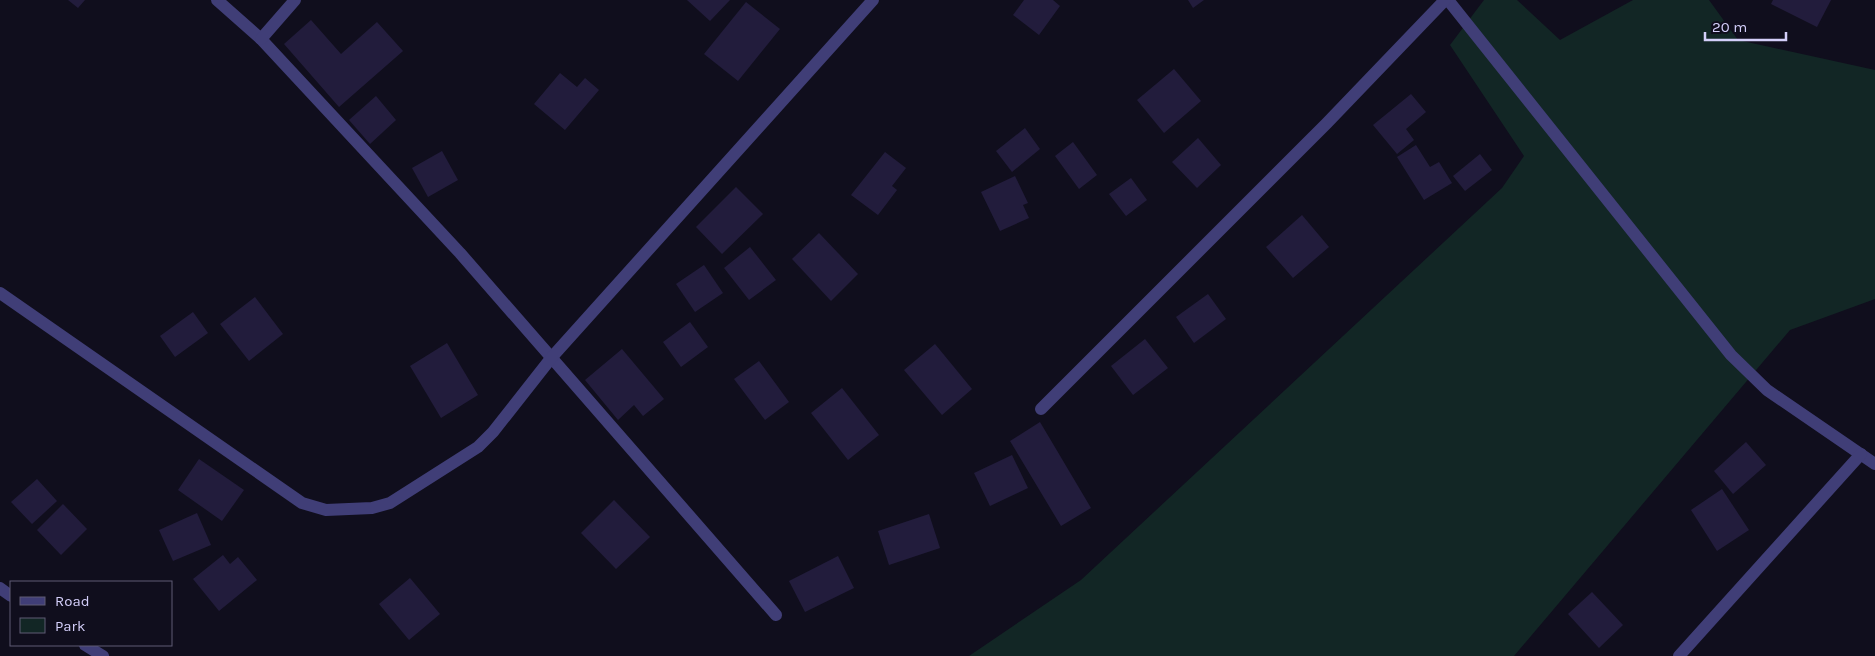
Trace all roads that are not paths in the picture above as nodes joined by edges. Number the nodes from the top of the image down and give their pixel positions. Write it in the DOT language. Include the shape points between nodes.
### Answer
graph roads {
  1 [pos="217,0"];
  2 [pos="295,0"];
  3 [pos="872,0"];
  4 [pos="1447,0"];
  5 [pos="261,40"];
  6 [pos="0,293"];
  7 [pos="552,357"];
  8 [pos="1041,409"];
  9 [pos="1861,454"];
  10 [pos="1875,464"];
  11 [pos="776,614"];
  12 [pos="87,646"];
  13 [pos="102,656"];
  14 [pos="1679,656"];
  1 -- 5 [label="street"];
  2 -- 5 [label="street"];
  3 -- 7 [label="street"];
  4 -- 8 [label="street"];
  4 -- 9 [label="street" via="1731,356 1767,390"];
  5 -- 7 [label="street" via="391,177"];
  6 -- 7 [label="street" via="302,503 326,510 372,508 390,503 478,447"];
  7 -- 11 [label="street"];
  9 -- 10 [label="street"];
  9 -- 14 [label="street"];
  12 -- 13 [label="street"];
}
